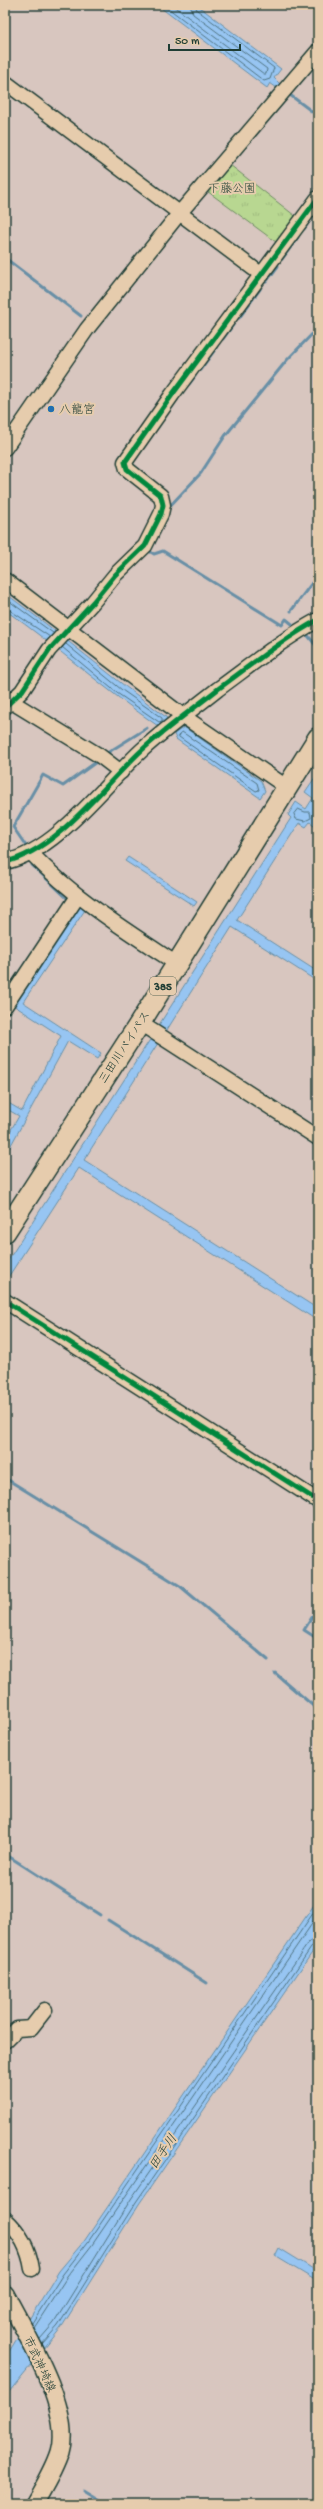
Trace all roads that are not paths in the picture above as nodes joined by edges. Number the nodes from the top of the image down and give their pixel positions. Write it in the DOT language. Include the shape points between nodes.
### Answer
graph roads {
  1 [pos="318,51"];
  2 [pos="5,82"];
  3 [pos="318,198"];
  4 [pos="178,215"];
  5 [pos="262,275"];
  6 [pos="5,448"];
  7 [pos="5,580"];
  8 [pos="318,620"];
  9 [pos="67,630"];
  10 [pos="8,704"];
  11 [pos="183,716"];
  12 [pos="318,738"];
  13 [pos="121,772"];
  14 [pos="288,788"];
  15 [pos="31,853"];
  16 [pos="5,862"];
  17 [pos="78,896"];
  18 [pos="177,964"];
  19 [pos="5,1006"];
  20 [pos="140,1023"];
  21 [pos="318,1138"];
  22 [pos="5,1232"];
  23 [pos="5,1301"];
  24 [pos="318,1501"];
  25 [pos="45,2010"];
  26 [pos="5,2041"];
  27 [pos="5,2218"];
  28 [pos="32,2269"];
  29 [pos="5,2294"];
  30 [pos="34,2504"];
  1 -- 4 [label="street"];
  2 -- 4 [label="street"];
  3 -- 5 [label="street"];
  4 -- 5 [label="street"];
  4 -- 6 [label="street" via="87,329"];
  5 -- 9 [label="street" via="172,395 126,462 127,469 161,496 161,514 145,546 115,575"];
  7 -- 9 [label="street"];
  8 -- 11 [label="street" via="256,661"];
  9 -- 10 [label="street" via="51,647 22,691"];
  9 -- 11 [label="street"];
  10 -- 13 [label="street" via="100,756"];
  11 -- 13 [label="street" via="141,751"];
  11 -- 14 [label="street"];
  12 -- 14 [label="highway, 三田川バイパス / 385"];
  13 -- 15 [label="street" via="74,818"];
  14 -- 18 [label="highway, 三田川バイパス / 385"];
  15 -- 16 [label="street"];
  15 -- 17 [label="street"];
  17 -- 18 [label="street" via="97,912"];
  17 -- 19 [label="street"];
  18 -- 20 [label="highway, 三田川バイパス / 385"];
  20 -- 21 [label="street"];
  20 -- 22 [label="highway, 三田川バイパス / 385"];
  23 -- 24 [label="street"];
  25 -- 26 [label="street" via="31,2028 17,2029"];
  27 -- 28 [label="street" via="14,2226 29,2250"];
  29 -- 30 [label="main road, 市武神埼線" via="54,2391 61,2418 60,2451"];
}
